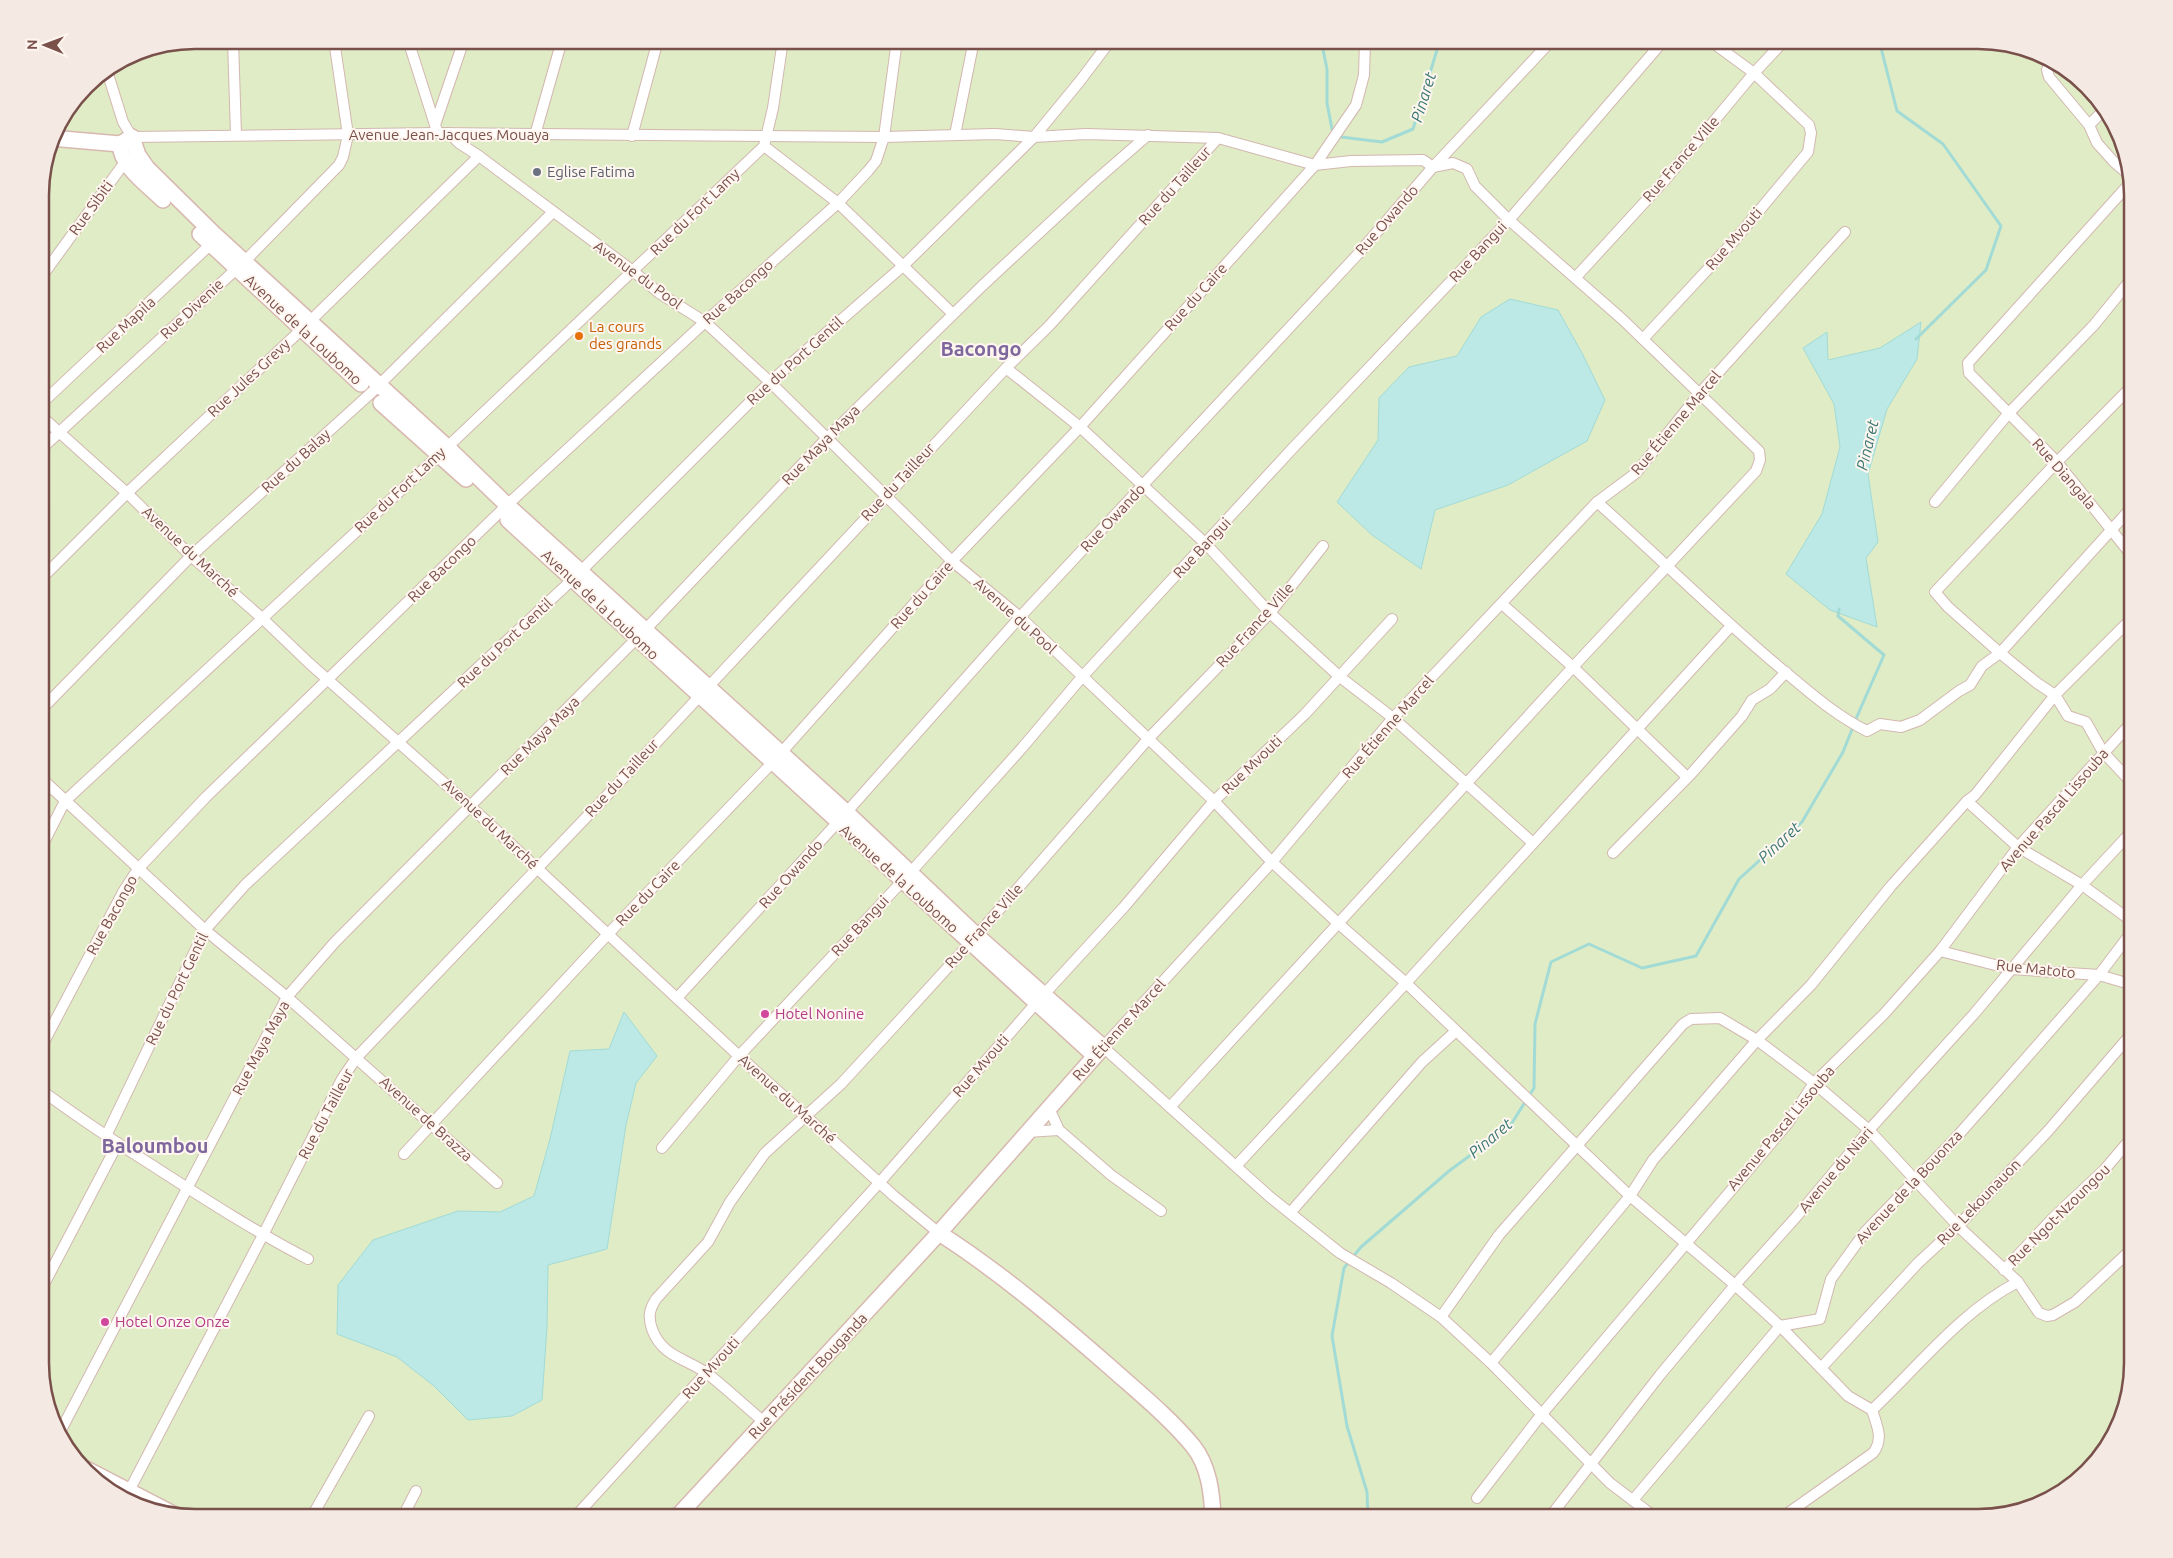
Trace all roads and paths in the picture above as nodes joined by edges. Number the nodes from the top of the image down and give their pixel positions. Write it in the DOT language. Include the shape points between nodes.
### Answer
graph roads {
  1 [pos="233,49"];
  2 [pos="335,49"];
  3 [pos="411,49"];
  4 [pos="461,49"];
  5 [pos="559,49"];
  6 [pos="656,49"];
  7 [pos="782,49"];
  8 [pos="896,49"];
  9 [pos="972,49"];
  10 [pos="1104,49"];
  11 [pos="1365,49"];
  12 [pos="1544,49"];
  13 [pos="1656,49"];
  14 [pos="1721,49"];
  15 [pos="1777,49"];
  16 [pos="2048,67"];
  17 [pos="1754,73"];
  18 [pos="109,77"];
  19 [pos="2100,114"];
  20 [pos="2089,125"];
  21 [pos="437,129"];
  22 [pos="449,134"];
  23 [pos="236,135"];
  24 [pos="348,135"];
  25 [pos="535,135"];
  26 [pos="955,135"];
  27 [pos="1148,135"];
  28 [pos="632,136"];
  29 [pos="884,137"];
  30 [pos="1034,137"];
  31 [pos="60,138"];
  32 [pos="1218,138"];
  33 [pos="126,140"];
  34 [pos="765,140"];
  35 [pos="479,156"];
  36 [pos="125,162"];
  37 [pos="1315,165"];
  38 [pos="1433,167"];
  39 [pos="2121,168"];
  40 [pos="2124,190"];
  41 [pos="838,203"];
  42 [pos="553,212"];
  43 [pos="1509,220"];
  44 [pos="1845,232"];
  45 [pos="211,244"];
  46 [pos="241,265"];
  47 [pos="904,265"];
  48 [pos="49,267"];
  49 [pos="633,271"];
  50 [pos="1576,277"];
  51 [pos="2124,288"];
  52 [pos="953,314"];
  53 [pos="705,322"];
  54 [pos="306,325"];
  55 [pos="1643,338"];
  56 [pos="1006,368"];
  57 [pos="770,382"];
  58 [pos="375,390"];
  59 [pos="1699,394"];
  60 [pos="2124,394"];
  61 [pos="49,397"];
  62 [pos="2008,414"];
  63 [pos="49,424"];
  64 [pos="1080,427"];
  65 [pos="58,432"];
  66 [pos="827,438"];
  67 [pos="49,441"];
  68 [pos="443,451"];
  69 [pos="2057,462"];
  70 [pos="1143,485"];
  71 [pos="127,493"];
  72 [pos="885,496"];
  73 [pos="1597,502"];
  74 [pos="1934,502"];
  75 [pos="504,509"];
  76 [pos="2124,516"];
  77 [pos="2111,530"];
  78 [pos="1206,544"];
  79 [pos="1323,546"];
  80 [pos="2124,546"];
  81 [pos="191,556"];
  82 [pos="952,561"];
  83 [pos="1669,566"];
  84 [pos="49,571"];
  85 [pos="577,575"];
  86 [pos="1502,604"];
  87 [pos="1270,613"];
  88 [pos="1020,617"];
  89 [pos="262,618"];
  90 [pos="1392,619"];
  91 [pos="1731,626"];
  92 [pos="2124,626"];
  93 [pos="641,634"];
  94 [pos="2000,653"];
  95 [pos="1573,667"];
  96 [pos="1786,672"];
  97 [pos="1082,677"];
  98 [pos="1340,677"];
  99 [pos="327,680"];
  100 [pos="703,691"];
  101 [pos="2055,695"];
  102 [pos="49,702"];
  103 [pos="1393,718"];
  104 [pos="1636,729"];
  105 [pos="2124,730"];
  106 [pos="1149,738"];
  107 [pos="399,742"];
  108 [pos="2103,752"];
  109 [pos="777,758"];
  110 [pos="2124,774"];
  111 [pos="1686,777"];
  112 [pos="1466,784"];
  113 [pos="49,786"];
  114 [pos="65,801"];
  115 [pos="1214,801"];
  116 [pos="1967,801"];
  117 [pos="469,805"];
  118 [pos="842,818"];
  119 [pos="49,832"];
  120 [pos="2124,840"];
  121 [pos="1533,843"];
  122 [pos="2018,847"];
  123 [pos="1613,853"];
  124 [pos="1272,862"];
  125 [pos="536,867"];
  126 [pos="138,869"];
  127 [pos="906,877"];
  128 [pos="2082,885"];
  129 [pos="2124,915"];
  130 [pos="1339,924"];
  131 [pos="205,930"];
  132 [pos="608,934"];
  133 [pos="973,939"];
  134 [pos="2124,942"];
  135 [pos="1940,952"];
  136 [pos="2010,969"];
  137 [pos="2099,975"];
  138 [pos="2124,982"];
  139 [pos="1406,983"];
  140 [pos="287,997"];
  141 [pos="677,998"];
  142 [pos="1041,998"];
  143 [pos="49,1027"];
  144 [pos="1456,1031"];
  145 [pos="1757,1040"];
  146 [pos="2124,1042"];
  147 [pos="1099,1052"];
  148 [pos="739,1056"];
  149 [pos="357,1057"];
  150 [pos="1814,1083"];
  151 [pos="49,1095"];
  152 [pos="1170,1107"];
  153 [pos="1049,1108"];
  154 [pos="806,1116"];
  155 [pos="431,1124"];
  156 [pos="1059,1130"];
  157 [pos="1869,1130"];
  158 [pos="1028,1132"];
  159 [pos="106,1136"];
  160 [pos="118,1143"];
  161 [pos="1577,1147"];
  162 [pos="2124,1147"];
  163 [pos="662,1148"];
  164 [pos="404,1154"];
  165 [pos="1236,1166"];
  166 [pos="1915,1178"];
  167 [pos="880,1182"];
  168 [pos="497,1183"];
  169 [pos="187,1188"];
  170 [pos="1630,1196"];
  171 [pos="1161,1211"];
  172 [pos="1290,1213"];
  173 [pos="1958,1226"];
  174 [pos="939,1233"];
  175 [pos="263,1236"];
  176 [pos="1686,1242"];
  177 [pos="2124,1256"];
  178 [pos="308,1259"];
  179 [pos="2004,1270"];
  180 [pos="49,1275"];
  181 [pos="2018,1282"];
  182 [pos="1735,1285"];
  183 [pos="1441,1317"];
  184 [pos="1780,1326"];
  185 [pos="1491,1363"];
  186 [pos="1821,1368"];
  187 [pos="706,1373"];
  188 [pos="1872,1410"];
  189 [pos="1541,1415"];
  190 [pos="369,1416"];
  191 [pos="764,1422"];
  192 [pos="63,1426"];
  193 [pos="1590,1464"];
  194 [pos="109,1481"];
  195 [pos="128,1491"];
  196 [pos="416,1491"];
  197 [pos="1477,1498"];
  198 [pos="146,1500"];
  199 [pos="1633,1500"];
  200 [pos="317,1509"];
  201 [pos="407,1509"];
  202 [pos="582,1509"];
  203 [pos="684,1509"];
  204 [pos="1213,1509"];
  205 [pos="1556,1509"];
  206 [pos="1640,1509"];
  207 [pos="1794,1509"];
  1 -- 23 [label="street"];
  2 -- 24 [label="street"];
  3 -- 21 [label="street"];
  4 -- 21 [label="street"];
  5 -- 25 [label="street"];
  6 -- 28 [label="street"];
  7 -- 34 [label="street"];
  8 -- 29 [label="street, Rue Bacongo"];
  9 -- 26 [label="street"];
  10 -- 30 [label="street, Rue du Port Gentil"];
  11 -- 37 [label="street, Rue du Caire" via="1364,75 1356,105"];
  12 -- 38 [label="street, Rue Owando"];
  13 -- 43 [label="street, Rue Bangui"];
  14 -- 17 [label="street"];
  15 -- 17 [label="street, Rue France Ville"];
  16 -- 20 [label="street" via="2049,77"];
  17 -- 50 [label="street, Rue France Ville" via="1665,180"];
  17 -- 55 [label="street, Rue Mvouti" via="1809,125 1808,152 1733,242"];
  18 -- 33 [label="street"];
  19 -- 20 [label="street"];
  20 -- 39 [label="street" via="2097,143"];
  21 -- 22 [label="street, Avenue Jean-Jacques Mouaya"];
  21 -- 24 [label="street, Avenue Jean-Jacques Mouaya"];
  22 -- 25 [label="street, Avenue Jean-Jacques Mouaya"];
  22 -- 35 [label="street, Avenue du Pool"];
  23 -- 24 [label="street, Avenue Jean-Jacques Mouaya"];
  23 -- 33 [label="street, Avenue Jean-Jacques Mouaya"];
  24 -- 46 [label="street, Rue Divenie" via="343,157 331,175"];
  25 -- 28 [label="street, Avenue Jean-Jacques Mouaya"];
  26 -- 29 [label="street, Avenue Jean-Jacques Mouaya"];
  26 -- 30 [label="street, Avenue Jean-Jacques Mouaya"];
  27 -- 30 [label="street, Avenue Jean-Jacques Mouaya"];
  27 -- 32 [label="street, Avenue Jean-Jacques Mouaya"];
  27 -- 52 [label="street, Rue Maya Maya"];
  28 -- 34 [label="street, Avenue Jean-Jacques Mouaya"];
  29 -- 34 [label="street, Avenue Jean-Jacques Mouaya"];
  29 -- 41 [label="street, Rue Bacongo" via="876,161"];
  30 -- 47 [label="street, Rue du Port Gentil"];
  31 -- 33 [label="street"];
  32 -- 37 [label="street, Avenue Jean-Jacques Mouaya"];
  32 -- 56 [label="street, Rue du Tailleur" via="1049,326"];
  33 -- 36 [label="street" via="120,152"];
  33 -- 46 [label="street, Avenue de la Loubomo" via="159,181"];
  34 -- 41 [label="street"];
  34 -- 49 [label="street, Rue du Fort Lamy"];
  35 -- 42 [label="street, Avenue du Pool"];
  35 -- 54 [label="street, Rue Jules Grevy"];
  36 -- 45 [label="street, Avenue de la Loubomo"];
  36 -- 48 [label="street, Rue Sibiti"];
  37 -- 38 [label="street" via="1423,160"];
  37 -- 64 [label="street, Rue du Caire"];
  38 -- 43 [label="street" via="1453,163 1467,169 1475,186"];
  38 -- 70 [label="street, Rue Owando" via="1351,261"];
  40 -- 62 [label="street, Rue Diangala" via="1968,363 1969,373"];
  41 -- 47 [label="street"];
  41 -- 53 [label="street, Rue Bacongo"];
  42 -- 49 [label="street, Avenue du Pool"];
  42 -- 58 [label="street, Rue du Balay"];
  43 -- 50 [label="street"];
  43 -- 78 [label="street, Rue Bangui"];
  44 -- 59 [label="street, Rue Étienne Marcel"];
  45 -- 46 [label="street, Avenue de la Loubomo"];
  45 -- 61 [label="street, Rue Mapila"];
  46 -- 54 [label="street, Avenue de la Loubomo"];
  46 -- 65 [label="street, Rue Divenie"];
  47 -- 52 [label="street"];
  47 -- 57 [label="street, Rue du Port Gentil"];
  49 -- 53 [label="street, Avenue du Pool" via="659,293"];
  49 -- 68 [label="street, Rue du Fort Lamy"];
  50 -- 55 [label="street"];
  51 -- 62 [label="street" via="2094,325"];
  52 -- 66 [label="street, Rue Maya Maya"];
  53 -- 57 [label="street, Avenue du Pool"];
  53 -- 75 [label="street, Rue Bacongo"];
  54 -- 58 [label="street, Avenue de la Loubomo"];
  54 -- 71 [label="street, Rue Jules Grevy"];
  55 -- 59 [label="street"];
  56 -- 64 [label="street"];
  56 -- 72 [label="street, Rue du Tailleur"];
  57 -- 66 [label="street, Avenue du Pool"];
  57 -- 85 [label="street, Rue du Port Gentil"];
  58 -- 68 [label="street, Avenue de la Loubomo"];
  58 -- 81 [label="street, Rue du Balay"];
  59 -- 73 [label="street, Rue Étienne Marcel" via="1636,473"];
  59 -- 83 [label="street" via="1759,451 1760,460 1756,471"];
  60 -- 69 [label="street"];
  62 -- 69 [label="street, Rue Diangala"];
  62 -- 74 [label="street"];
  63 -- 65 [label="street, Avenue du Marché"];
  64 -- 70 [label="street"];
  64 -- 82 [label="street, Rue du Caire"];
  65 -- 67 [label="street, Rue Divenie"];
  65 -- 71 [label="street, Avenue du Marché"];
  66 -- 72 [label="street, Avenue du Pool"];
  66 -- 93 [label="street, Rue Maya Maya"];
  68 -- 75 [label="street, Avenue de la Loubomo"];
  68 -- 89 [label="street, Rue du Fort Lamy"];
  69 -- 77 [label="street, Rue Diangala"];
  69 -- 94 [label="street" via="1934,592"];
  70 -- 78 [label="street"];
  70 -- 88 [label="street, Rue Owando"];
  71 -- 81 [label="street, Avenue du Marché"];
  71 -- 84 [label="street, Rue Jules Grevy"];
  72 -- 82 [label="street, Avenue du Pool"];
  72 -- 100 [label="street, Rue du Tailleur"];
  73 -- 83 [label="street"];
  73 -- 86 [label="street, Rue Étienne Marcel"];
  75 -- 85 [label="street, Avenue de la Loubomo"];
  75 -- 99 [label="street, Rue Bacongo"];
  76 -- 77 [label="street"];
  77 -- 80 [label="street, Rue Diangala"];
  77 -- 94 [label="street"];
  78 -- 87 [label="street"];
  78 -- 97 [label="street, Rue Bangui"];
  79 -- 87 [label="street, Rue France Ville"];
  81 -- 89 [label="street, Avenue du Marché"];
  81 -- 102 [label="street, Rue du Balay"];
  82 -- 88 [label="street, Avenue du Pool"];
  82 -- 109 [label="street, Rue du Caire"];
  83 -- 91 [label="street"];
  83 -- 95 [label="street"];
  85 -- 93 [label="street, Avenue de la Loubomo"];
  85 -- 107 [label="street, Rue du Port Gentil"];
  86 -- 95 [label="street"];
  86 -- 103 [label="street, Rue Étienne Marcel"];
  87 -- 98 [label="street"];
  87 -- 106 [label="street, Rue France Ville"];
  88 -- 97 [label="street, Avenue du Pool"];
  88 -- 118 [label="street, Rue Owando"];
  89 -- 99 [label="street, Avenue du Marché"];
  89 -- 114 [label="street, Rue du Fort Lamy"];
  90 -- 98 [label="street, Rue Mvouti"];
  91 -- 96 [label="street"];
  91 -- 104 [label="street"];
  92 -- 101 [label="street"];
  93 -- 100 [label="street, Avenue de la Loubomo"];
  93 -- 117 [label="street, Rue Maya Maya"];
  94 -- 96 [label="street" via="1982,666 1970,686 1920,720 1901,727 1880,724 1867,731 1844,720"];
  94 -- 101 [label="street"];
  95 -- 104 [label="street"];
  95 -- 112 [label="street"];
  96 -- 111 [label="street" via="1770,689 1752,700 1742,716"];
  97 -- 106 [label="street, Avenue du Pool"];
  97 -- 127 [label="street, Rue Bangui"];
  98 -- 103 [label="street"];
  98 -- 115 [label="street, Rue Mvouti"];
  99 -- 107 [label="street, Avenue du Marché"];
  99 -- 126 [label="street, Rue Bacongo" via="206,797"];
  100 -- 109 [label="street, Avenue de la Loubomo"];
  100 -- 125 [label="street, Rue du Tailleur"];
  101 -- 108 [label="street" via="2068,716 2086,722"];
  101 -- 116 [label="street"];
  103 -- 112 [label="street"];
  103 -- 124 [label="street, Rue Étienne Marcel"];
  104 -- 111 [label="street"];
  104 -- 121 [label="street"];
  105 -- 108 [label="street, Avenue Pascal Lissouba"];
  106 -- 115 [label="street, Avenue du Pool"];
  106 -- 133 [label="street, Rue France Ville"];
  107 -- 117 [label="street, Avenue du Marché"];
  107 -- 131 [label="street, Rue du Port Gentil" via="245,885"];
  108 -- 110 [label="street"];
  108 -- 122 [label="street, Avenue Pascal Lissouba"];
  109 -- 118 [label="street, Avenue de la Loubomo"];
  109 -- 132 [label="street, Rue du Caire"];
  111 -- 123 [label="street"];
  112 -- 121 [label="street"];
  112 -- 130 [label="street"];
  113 -- 114 [label="street, Avenue de Brazza"];
  114 -- 119 [label="street, Rue du Fort Lamy"];
  114 -- 126 [label="street, Avenue de Brazza"];
  115 -- 124 [label="street, Avenue du Pool"];
  115 -- 142 [label="street, Rue Mvouti"];
  116 -- 122 [label="street"];
  116 -- 145 [label="street" via="1891,886 1811,985"];
  117 -- 125 [label="street, Avenue du Marché"];
  117 -- 140 [label="street, Rue Maya Maya" via="335,942"];
  118 -- 127 [label="street, Avenue de la Loubomo"];
  118 -- 141 [label="street, Rue Owando"];
  120 -- 128 [label="street, Avenue du Niari"];
  121 -- 139 [label="street"];
  122 -- 128 [label="street"];
  122 -- 135 [label="street, Avenue Pascal Lissouba"];
  124 -- 130 [label="street, Avenue du Pool"];
  124 -- 147 [label="street, Rue Étienne Marcel"];
  125 -- 132 [label="street, Avenue du Marché"];
  125 -- 149 [label="street, Rue du Tailleur"];
  126 -- 131 [label="street, Avenue de Brazza"];
  126 -- 143 [label="street, Rue Bacongo"];
  127 -- 133 [label="street, Avenue de la Loubomo"];
  127 -- 148 [label="street, Rue Bangui"];
  128 -- 129 [label="street"];
  128 -- 136 [label="street, Avenue du Niari"];
  130 -- 139 [label="street, Avenue du Pool"];
  130 -- 152 [label="street"];
  131 -- 140 [label="street, Avenue de Brazza"];
  131 -- 159 [label="street, Rue du Port Gentil"];
  132 -- 141 [label="street, Avenue du Marché"];
  132 -- 155 [label="street, Rue du Caire"];
  133 -- 142 [label="street, Avenue de la Loubomo"];
  133 -- 154 [label="street, Rue France Ville" via="841,1084"];
  134 -- 137 [label="street, Avenue de la Bouonza"];
  135 -- 136 [label="street, Rue Matoto"];
  135 -- 150 [label="street, Avenue Pascal Lissouba" via="1884,1014"];
  136 -- 137 [label="street, Rue Matoto"];
  136 -- 157 [label="street, Avenue du Niari" via="1974,1014"];
  137 -- 138 [label="street, Rue Matoto"];
  137 -- 166 [label="street, Avenue de la Bouonza" via="1953,1141"];
  139 -- 144 [label="street, Avenue du Pool"];
  139 -- 165 [label="street"];
  140 -- 149 [label="street, Avenue de Brazza"];
  140 -- 169 [label="street, Rue Maya Maya"];
  141 -- 148 [label="street, Avenue du Marché"];
  142 -- 147 [label="street, Avenue de la Loubomo"];
  142 -- 167 [label="street, Rue Mvouti"];
  144 -- 161 [label="street, Avenue du Pool"];
  144 -- 172 [label="street" via="1422,1062"];
  145 -- 150 [label="street"];
  145 -- 161 [label="street" via="1720,1018 1691,1019 1683,1024"];
  145 -- 170 [label="street" via="1653,1160"];
  146 -- 173 [label="street, Rue Lekounauon" via="2048,1131"];
  147 -- 152 [label="street" via="1119,1060"];
  147 -- 153 [label="street, Rue Étienne Marcel"];
  148 -- 154 [label="street, Avenue du Marché"];
  148 -- 163 [label="street, Rue Bangui"];
  149 -- 155 [label="street, Avenue de Brazza"];
  149 -- 175 [label="street, Rue du Tailleur" via="342,1079"];
  150 -- 157 [label="street"];
  150 -- 176 [label="street, Avenue Pascal Lissouba" via="1788,1123"];
  151 -- 159 [label="street"];
  152 -- 165 [label="street"];
  153 -- 156 [label="street"];
  153 -- 158 [label="street, Rue Étienne Marcel"];
  154 -- 167 [label="street, Avenue du Marché"];
  154 -- 187 [label="street, Rue France Ville" via="765,1153 730,1202 708,1242 650,1308 649,1317 656,1341"];
  155 -- 164 [label="street, Rue du Caire"];
  155 -- 168 [label="street, Avenue de Brazza"];
  156 -- 158 [label="street"];
  156 -- 171 [label="street" via="1110,1175"];
  157 -- 166 [label="street"];
  157 -- 182 [label="street, Avenue du Niari"];
  158 -- 174 [label="street, Rue Étienne Marcel"];
  159 -- 160 [label="street"];
  160 -- 169 [label="street"];
  160 -- 180 [label="street"];
  161 -- 170 [label="street, Avenue du Pool"];
  161 -- 183 [label="street" via="1499,1235"];
  162 -- 179 [label="street, Rue Ngot-Nzoungou"];
  165 -- 172 [label="street"];
  166 -- 173 [label="street"];
  166 -- 184 [label="street, Avenue de la Bouonza" via="1865,1232 1831,1280 1820,1319"];
  167 -- 174 [label="street, Avenue du Marché"];
  167 -- 187 [label="street, Rue Mvouti"];
  169 -- 175 [label="street"];
  169 -- 192 [label="street, Rue Maya Maya"];
  170 -- 176 [label="street, Avenue du Pool"];
  170 -- 185 [label="street"];
  172 -- 183 [label="street" via="1340,1253"];
  173 -- 179 [label="street"];
  173 -- 186 [label="street, Rue Lekounauon" via="1918,1263"];
  174 -- 191 [label="street, Rue Président Bouganda"];
  174 -- 204 [label="street" via="994,1270 1170,1422 1193,1446 1207,1473"];
  175 -- 178 [label="street"];
  175 -- 195 [label="street, Rue du Tailleur"];
  176 -- 182 [label="street, Avenue du Pool"];
  176 -- 189 [label="street, Avenue Pascal Lissouba"];
  177 -- 181 [label="street" via="2075,1302 2053,1315 2039,1313"];
  179 -- 181 [label="street"];
  181 -- 188 [label="street" via="1967,1316"];
  182 -- 184 [label="street, Avenue du Pool"];
  182 -- 193 [label="street, Avenue du Niari"];
  183 -- 185 [label="street"];
  184 -- 186 [label="street, Avenue du Pool"];
  184 -- 199 [label="street"];
  185 -- 189 [label="street"];
  186 -- 188 [label="street, Avenue du Pool" via="1848,1396"];
  187 -- 191 [label="street"];
  187 -- 202 [label="street, Rue Mvouti"];
  188 -- 207 [label="street" via="1880,1436 1873,1453"];
  189 -- 193 [label="street"];
  189 -- 197 [label="street, Avenue Pascal Lissouba"];
  190 -- 200 [label="street"];
  191 -- 203 [label="street, Rue Président Bouganda"];
  193 -- 199 [label="street"];
  193 -- 205 [label="street, Avenue du Niari"];
  194 -- 195 [label="street"];
  195 -- 198 [label="street"];
  196 -- 201 [label="street"];
  199 -- 206 [label="street"];
}
